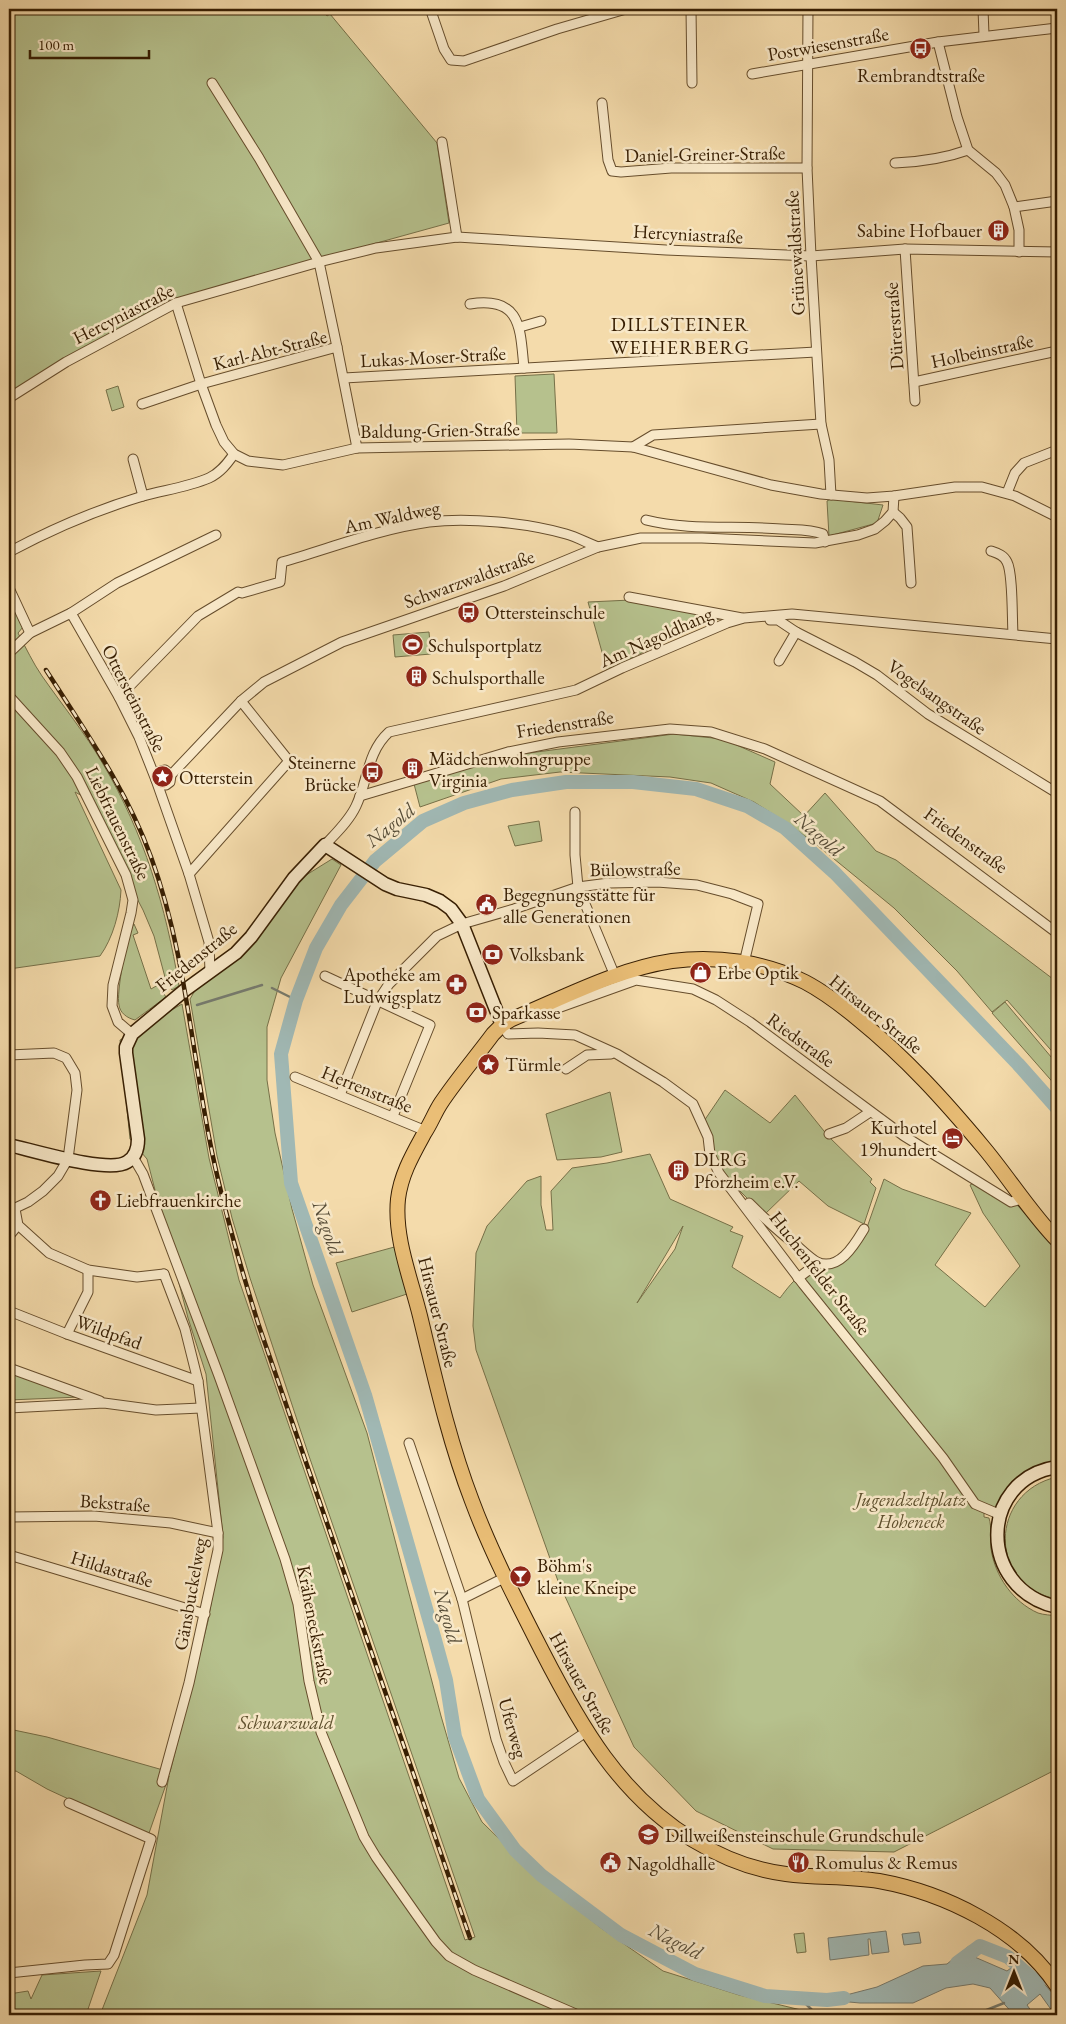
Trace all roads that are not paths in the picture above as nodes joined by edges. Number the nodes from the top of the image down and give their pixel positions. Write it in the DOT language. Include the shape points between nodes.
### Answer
graph roads {
  1 [pos="433,9"];
  2 [pos="626,9"];
  3 [pos="692,9"];
  4 [pos="808,9"];
  5 [pos="982,9"];
  6 [pos="1057,28"];
  7 [pos="984,35"];
  8 [pos="938,42"];
  9 [pos="808,63"];
  10 [pos="752,74"];
  11 [pos="212,83"];
  12 [pos="692,83"];
  13 [pos="602,103"];
  14 [pos="442,142"];
  15 [pos="968,150"];
  16 [pos="895,163"];
  17 [pos="807,168"];
  18 [pos="1057,201"];
  19 [pos="1014,207"];
  20 [pos="457,237"];
  21 [pos="905,249"];
  22 [pos="1019,252"];
  23 [pos="1057,252"];
  24 [pos="811,256"];
  25 [pos="319,262"];
  26 [pos="176,303"];
  27 [pos="470,304"];
  28 [pos="541,321"];
  29 [pos="520,327"];
  30 [pos="337,347"];
  31 [pos="1057,351"];
  32 [pos="816,352"];
  33 [pos="524,368"];
  34 [pos="344,378"];
  35 [pos="914,382"];
  36 [pos="201,384"];
  37 [pos="9,398"];
  38 [pos="915,401"];
  39 [pos="142,404"];
  40 [pos="822,424"];
  41 [pos="633,447"];
  42 [pos="357,448"];
  43 [pos="1057,450"];
  44 [pos="234,454"];
  45 [pos="133,459"];
  46 [pos="1008,493"];
  47 [pos="831,495"];
  48 [pos="143,496"];
  49 [pos="894,496"];
  50 [pos="893,512"];
  51 [pos="1057,517"];
  52 [pos="646,520"];
  53 [pos="216,535"];
  54 [pos="825,542"];
  55 [pos="598,547"];
  56 [pos="991,551"];
  57 [pos="9,552"];
  58 [pos="911,583"];
  59 [pos="9,588"];
  60 [pos="630,597"];
  61 [pos="71,613"];
  62 [pos="744,618"];
  63 [pos="796,632"];
  64 [pos="30,633"];
  65 [pos="1013,634"];
  66 [pos="1057,639"];
  67 [pos="9,653"];
  68 [pos="778,662"];
  69 [pos="9,696"];
  70 [pos="119,697"];
  71 [pos="241,701"];
  72 [pos="156,780"];
  73 [pos="1057,793"];
  74 [pos="360,796"];
  75 [pos="575,812"];
  76 [pos="325,845"];
  77 [pos="189,874"];
  78 [pos="578,887"];
  79 [pos="462,924"];
  80 [pos="1057,932"];
  81 [pos="744,963"];
  82 [pos="210,973"];
  83 [pos="325,976"];
  84 [pos="615,976"];
  85 [pos="377,1002"];
  86 [pos="538,1008"];
  87 [pos="502,1025"];
  88 [pos="132,1034"];
  89 [pos="617,1054"];
  90 [pos="9,1055"];
  91 [pos="566,1069"];
  92 [pos="295,1077"];
  93 [pos="340,1095"];
  94 [pos="870,1112"];
  95 [pos="393,1116"];
  96 [pos="426,1131"];
  97 [pos="829,1134"];
  98 [pos="9,1145"];
  99 [pos="133,1157"];
  100 [pos="68,1159"];
  101 [pos="736,1195"];
  102 [pos="1022,1199"];
  103 [pos="12,1210"];
  104 [pos="18,1225"];
  105 [pos="864,1229"];
  106 [pos="9,1236"];
  107 [pos="1057,1240"];
  108 [pos="175,1261"];
  109 [pos="818,1262"];
  110 [pos="88,1270"];
  111 [pos="164,1274"];
  112 [pos="798,1278"];
  113 [pos="9,1311"];
  114 [pos="67,1334"];
  115 [pos="9,1368"];
  116 [pos="198,1381"];
  117 [pos="104,1403"];
  118 [pos="9,1408"];
  119 [pos="201,1408"];
  120 [pos="409,1443"];
  121 [pos="1057,1468"];
  122 [pos="1001,1515"];
  123 [pos="9,1517"];
  124 [pos="218,1533"];
  125 [pos="9,1555"];
  126 [pos="506,1577"];
  127 [pos="462,1599"];
  128 [pos="1057,1607"];
  129 [pos="205,1614"];
  130 [pos="586,1732"];
  131 [pos="162,1782"];
  132 [pos="69,1803"];
  133 [pos="9,1973"];
  134 [pos="1057,1986"];
  135 [pos="578,2015"];
  1 -- 2 [label="street" via="444,49 451,60 458,61"];
  3 -- 12 [label="street"];
  4 -- 9 [label="street, Grünewaldstraße"];
  5 -- 7 [label="street"];
  6 -- 7 [label="street, Postwiesenstraße"];
  7 -- 8 [label="street, Postwiesenstraße"];
  8 -- 9 [label="street, Postwiesenstraße"];
  8 -- 15 [label="street" via="956,117"];
  9 -- 10 [label="street, Postwiesenstraße"];
  9 -- 17 [label="street, Grünewaldstraße"];
  11 -- 25 [label="street"];
  13 -- 17 [label="street, Daniel-Greiner-Straße" via="612,171"];
  14 -- 20 [label="street"];
  15 -- 16 [label="street" via="938,159"];
  15 -- 19 [label="street" via="996,173"];
  17 -- 24 [label="street, Grünewaldstraße"];
  18 -- 19 [label="street"];
  19 -- 22 [label="street"];
  20 -- 24 [label="street, Hercyniastraße"];
  20 -- 25 [label="street, Hercyniastraße" via="376,248"];
  21 -- 22 [label="street, Hercyniastraße"];
  21 -- 24 [label="street, Hercyniastraße"];
  21 -- 35 [label="street, Dürerstraße"];
  22 -- 23 [label="street, Hercyniastraße"];
  24 -- 32 [label="street, Grünewaldstraße"];
  25 -- 26 [label="street, Hercyniastraße"];
  25 -- 30 [label="street"];
  26 -- 36 [label="street"];
  26 -- 37 [label="street, Hercyniastraße" via="66,362"];
  27 -- 29 [label="street, Lukas-Moser-Straße" via="495,303 511,312"];
  28 -- 29 [label="street, Lukas-Moser-Straße"];
  29 -- 33 [label="street, Lukas-Moser-Straße"];
  30 -- 34 [label="street, Karl-Abt-Straße"];
  30 -- 36 [label="street, Karl-Abt-Straße"];
  31 -- 35 [label="street, Holbeinstraße"];
  32 -- 33 [label="street, Lukas-Moser-Straße"];
  32 -- 40 [label="street, Grünewaldstraße"];
  33 -- 34 [label="street, Lukas-Moser-Straße"];
  34 -- 42 [label="street, Karl-Abt-Straße"];
  35 -- 38 [label="street, Dürerstraße"];
  36 -- 39 [label="street, Karl-Abt-Straße"];
  36 -- 44 [label="street" via="224,442"];
  40 -- 41 [label="street" via="653,435"];
  40 -- 47 [label="street, Grünewaldstraße"];
  41 -- 42 [label="street, Baldung-Grien-Straße" via="568,444"];
  41 -- 47 [label="street, Baldung-Grien-Straße" via="771,485"];
  42 -- 44 [label="street, Baldung-Grien-Straße" via="283,465 259,463"];
  43 -- 46 [label="street" via="1024,464 1015,473"];
  44 -- 48 [label="street" via="223,469 210,478"];
  45 -- 48 [label="street"];
  46 -- 49 [label="street" via="982,487 955,487"];
  46 -- 51 [label="street"];
  47 -- 49 [label="street, Baldung-Grien-Straße"];
  48 -- 57 [label="street" via="73,520"];
  49 -- 50 [label="street"];
  50 -- 54 [label="street, Schwarzwaldstraße" via="875,529"];
  50 -- 58 [label="street" via="907,527"];
  52 -- 54 [label="street" via="675,527 762,527 814,531 823,534"];
  53 -- 61 [label="street" via="117,582"];
  54 -- 55 [label="street, Schwarzwaldstraße" via="658,537"];
  55 -- 70 [label="street, Am Waldweg" via="566,534 508,523 430,522 357,538 282,562 280,582 238,592 198,616"];
  55 -- 71 [label="street, Schwarzwaldstraße" via="504,586 342,642 264,682"];
  56 -- 65 [label="street" via="1008,562"];
  59 -- 64 [label="street"];
  60 -- 62 [label="street"];
  61 -- 64 [label="street"];
  61 -- 70 [label="street, Ottersteinstraße"];
  62 -- 63 [label="street, Vogelsangstraße" via="778,620"];
  62 -- 65 [label="street, Am Nagoldhang" via="792,614"];
  62 -- 74 [label="street, Am Nagoldhang" via="576,690 392,731 374,751"];
  63 -- 68 [label="street"];
  63 -- 73 [label="street, Vogelsangstraße" via="870,670 928,714"];
  64 -- 67 [label="street"];
  65 -- 66 [label="street, Am Nagoldhang"];
  69 -- 88 [label="street, Liebfrauenstraße" via="60,752 77,777 126,876 133,900 132,913 113,985 112,1006 118,1022"];
  70 -- 72 [label="street, Ottersteinstraße"];
  71 -- 72 [label="street, Schwarzwaldstraße" via="171,775 170,782 161,785"];
  71 -- 77 [label="street" via="289,761"];
  72 -- 77 [label="street, Ottersteinstraße"];
  74 -- 76 [label="street, Friedenstraße" via="344,825"];
  74 -- 80 [label="street, Friedenstraße" via="508,752 558,742 662,730 711,732 765,748 880,801"];
  75 -- 78 [label="street"];
  76 -- 79 [label="street" via="385,884 440,901"];
  76 -- 82 [label="street, Friedenstraße" via="294,878 251,938"];
  77 -- 82 [label="street, Ottersteinstraße" via="209,942"];
  78 -- 79 [label="street, Bülowstraße"];
  78 -- 81 [label="street, Bülowstraße" via="657,882 696,885 758,904"];
  78 -- 84 [label="street"];
  79 -- 85 [label="street, Bülowstraße" via="437,936 389,984"];
  79 -- 87 [label="street"];
  81 -- 84 [label="main road, Hirsauer Straße" via="704,959 672,961 643,966"];
  81 -- 102 [label="main road, Hirsauer Straße" via="789,976 820,991 895,1050 986,1150"];
  82 -- 88 [label="street, Friedenstraße" via="184,990"];
  83 -- 85 [label="street"];
  84 -- 86 [label="main road, Hirsauer Straße"];
  85 -- 93 [label="street, Bülowstraße"];
  85 -- 95 [label="street" via="430,1024"];
  86 -- 87 [label="main road, Hirsauer Straße"];
  86 -- 94 [label="street, Riedstraße" via="547,1010 636,980 692,989 750,1022"];
  87 -- 89 [label="street, Huchenfelder Straße" via="508,1034 575,1035"];
  87 -- 96 [label="main road, Hirsauer Straße" via="441,1104"];
  88 -- 99 [label="street" via="126,1053 138,1139"];
  89 -- 91 [label="street" via="587,1055"];
  89 -- 101 [label="street, Huchenfelder Straße" via="693,1104 708,1137 710,1154 719,1173"];
  90 -- 100 [label="street" via="54,1053 66,1058 75,1073 77,1090"];
  92 -- 93 [label="street, Herrenstraße"];
  93 -- 95 [label="street, Herrenstraße"];
  94 -- 97 [label="street" via="846,1128"];
  94 -- 102 [label="street, Riedstraße" via="963,1174 1012,1202"];
  95 -- 96 [label="street, Herrenstraße"];
  96 -- 126 [label="main road, Hirsauer Straße" via="409,1162 400,1188 398,1218 401,1245 450,1438 473,1504"];
  98 -- 100 [label="street"];
  99 -- 100 [label="street" via="128,1162 109,1166"];
  99 -- 108 [label="street" via="143,1174"];
  100 -- 103 [label="street" via="58,1176 43,1191"];
  101 -- 109 [label="street"];
  101 -- 112 [label="street, Huchenfelder Straße"];
  102 -- 107 [label="main road, Hirsauer Straße"];
  103 -- 104 [label="street"];
  104 -- 106 [label="street"];
  104 -- 110 [label="street" via="49,1253"];
  105 -- 109 [label="street" via="852,1249 842,1258 831,1263"];
  108 -- 111 [label="street"];
  108 -- 135 [label="street, Kräheneckstraße" via="286,1559 298,1604 308,1681 321,1732 364,1837 449,1956 481,1974"];
  109 -- 112 [label="street"];
  110 -- 111 [label="street" via="137,1277"];
  110 -- 114 [label="street" via="88,1292"];
  111 -- 116 [label="street"];
  112 -- 122 [label="street, Huchenfelder Straße" via="943,1458 975,1504"];
  113 -- 114 [label="street, Wildpfad"];
  114 -- 116 [label="street, Wildpfad"];
  115 -- 117 [label="street"];
  116 -- 119 [label="street"];
  117 -- 118 [label="street"];
  117 -- 119 [label="street" via="156,1410"];
  119 -- 124 [label="street, Gänsbuckelweg"];
  120 -- 127 [label="street, Uferweg"];
  121 -- 122 [label="street" via="1022,1482 1008,1499"];
  122 -- 128 [label="street" via="998,1548 1006,1572 1016,1586 1034,1600"];
  123 -- 124 [label="street, Bekstraße" via="94,1516 171,1523"];
  124 -- 129 [label="street, Gänsbuckelweg" via="218,1550"];
  125 -- 129 [label="street, Hildastraße"];
  126 -- 127 [label="street"];
  126 -- 130 [label="main road, Hirsauer Straße"];
  127 -- 130 [label="street, Uferweg" via="496,1739 513,1781"];
  129 -- 131 [label="street, Gänsbuckelweg"];
  130 -- 134 [label="main road, Hirsauer Straße" via="607,1763 630,1788 669,1823 707,1848 771,1872 878,1881 950,1903 987,1922 1017,1944 1043,1967"];
  132 -- 133 [label="street" via="150,1839 114,1955 108,1964"];
}
